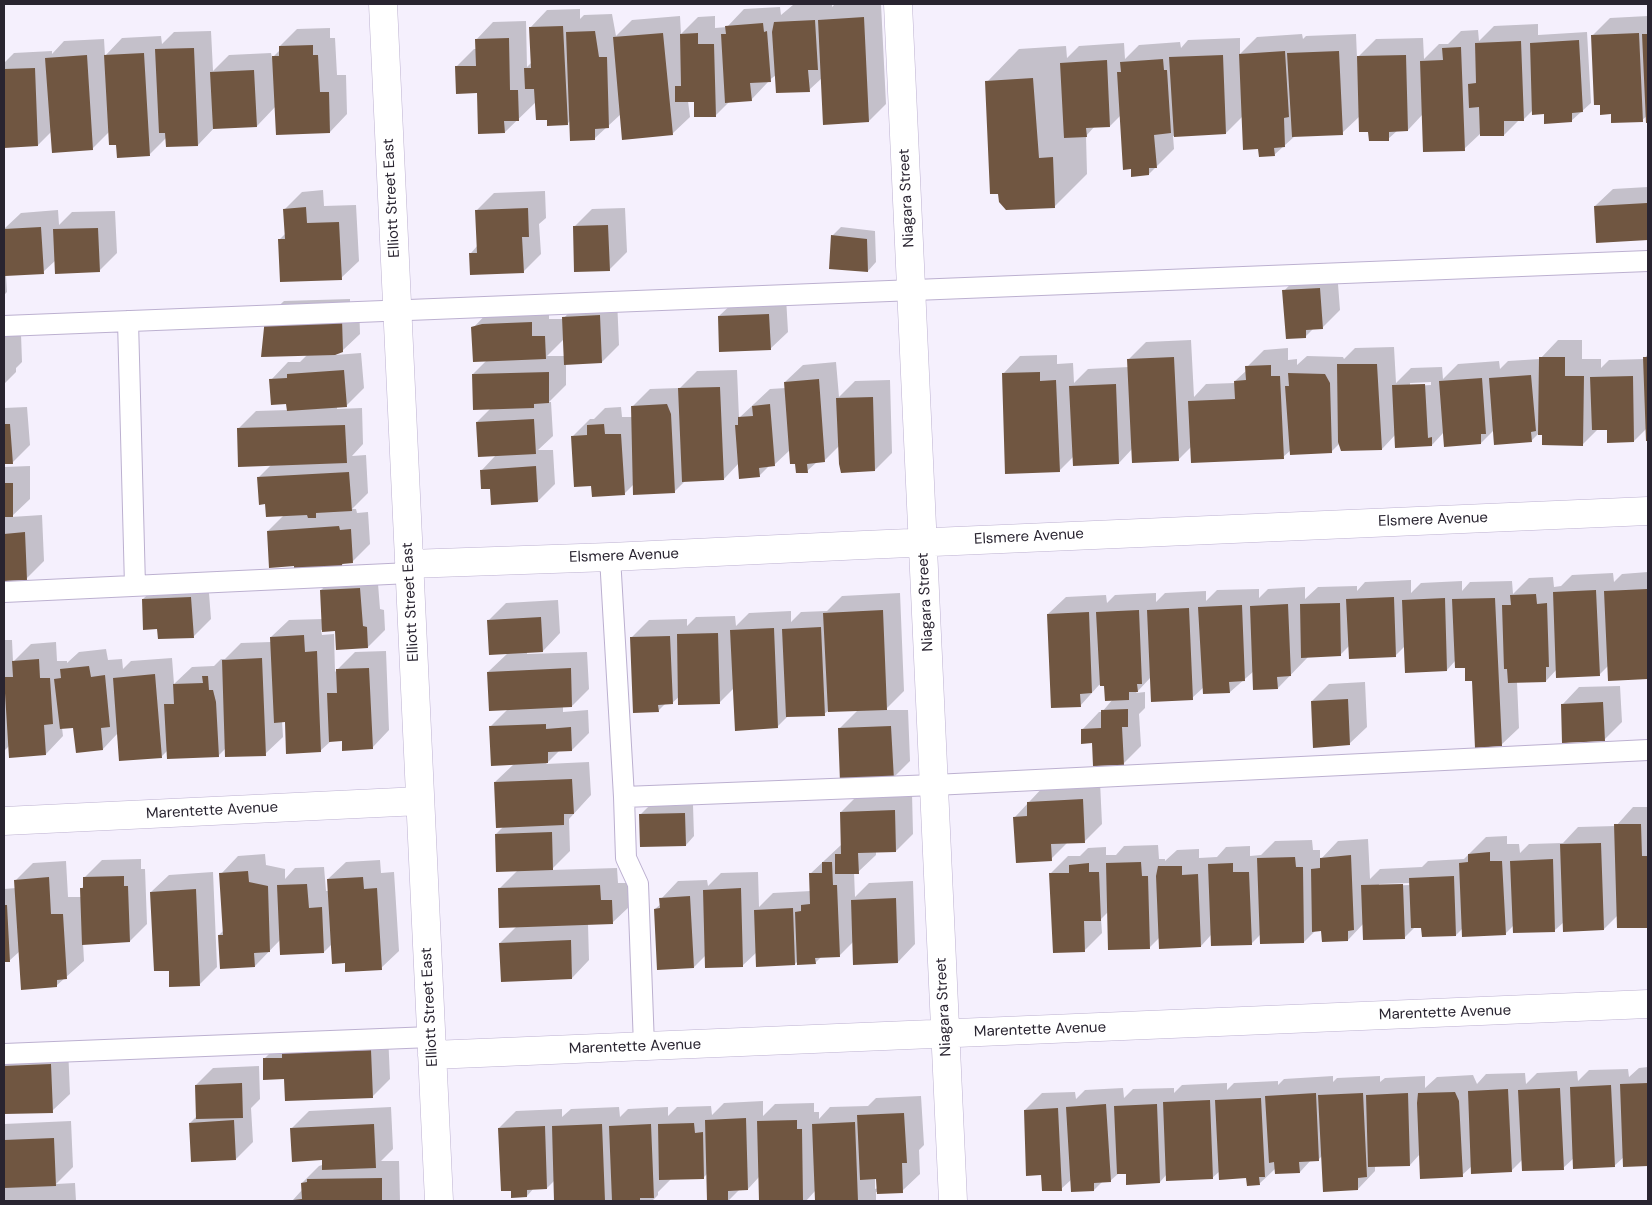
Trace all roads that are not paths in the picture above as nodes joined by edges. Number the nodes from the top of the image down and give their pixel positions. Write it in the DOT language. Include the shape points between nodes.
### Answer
graph roads {
  1 [pos="383,4"];
  2 [pos="898,4"];
  3 [pos="1648,261"];
  4 [pos="911,290"];
  5 [pos="397,311"];
  6 [pos="128,321"];
  7 [pos="4,326"];
  8 [pos="1648,511"];
  9 [pos="923,542"];
  10 [pos="610,557"];
  11 [pos="409,569"];
  12 [pos="135,586"];
  13 [pos="4,592"];
  14 [pos="1648,750"];
  15 [pos="934,785"];
  16 [pos="624,797"];
  17 [pos="420,801"];
  18 [pos="4,821"];
  19 [pos="1648,1004"];
  20 [pos="945,1034"];
  21 [pos="431,1046"];
  22 [pos="644,1046"];
  23 [pos="4,1054"];
  24 [pos="439,1201"];
  25 [pos="953,1201"];
  1 -- 5 [label="street, Elliott Street East"];
  2 -- 4 [label="street, Niagara Street"];
  3 -- 4 [label="lane"];
  4 -- 5 [label="lane"];
  4 -- 9 [label="street, Niagara Street"];
  5 -- 6 [label="lane"];
  5 -- 11 [label="street, Elliott Street East"];
  6 -- 7 [label="lane"];
  6 -- 12 [label="lane"];
  8 -- 9 [label="street, Elsmere Avenue"];
  9 -- 10 [label="street, Elsmere Avenue"];
  9 -- 15 [label="street, Niagara Street"];
  10 -- 11 [label="street, Elsmere Avenue"];
  10 -- 16 [label="lane"];
  11 -- 12 [label="lane"];
  11 -- 17 [label="street, Elliott Street East"];
  12 -- 13 [label="lane"];
  14 -- 15 [label="lane"];
  15 -- 16 [label="lane"];
  15 -- 20 [label="street, Niagara Street"];
  16 -- 22 [label="lane" via="626,858 638,884"];
  17 -- 18 [label="street, Marentette Avenue"];
  17 -- 21 [label="street, Elliott Street East"];
  19 -- 20 [label="street, Marentette Avenue"];
  20 -- 22 [label="street, Marentette Avenue"];
  20 -- 25 [label="street, Niagara Street"];
  21 -- 22 [label="street, Marentette Avenue"];
  21 -- 23 [label="lane"];
  21 -- 24 [label="street, Elliott Street East"];
}
